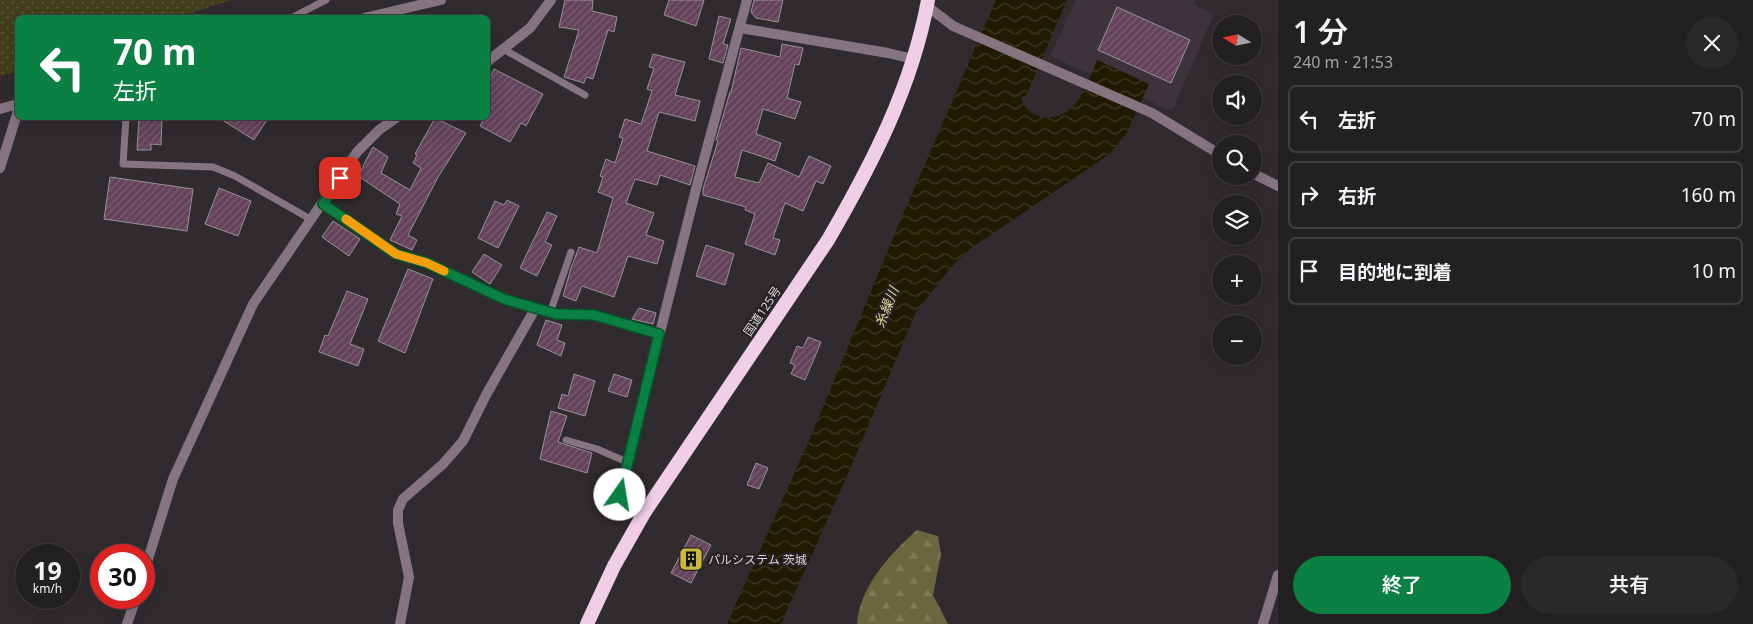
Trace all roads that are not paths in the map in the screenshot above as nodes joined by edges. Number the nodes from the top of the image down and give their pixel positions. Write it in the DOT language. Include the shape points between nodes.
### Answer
graph roads {
  1 [pos="326,0"];
  2 [pos="441,0"];
  3 [pos="551,0"];
  4 [pos="747,0"];
  5 [pos="924,2"];
  6 [pos="297,15"];
  7 [pos="377,15"];
  8 [pos="740,28"];
  9 [pos="503,49"];
  10 [pos="490,59"];
  11 [pos="913,59"];
  12 [pos="585,95"];
  13 [pos="15,105"];
  14 [pos="0,109"];
  15 [pos="15,120"];
  16 [pos="126,120"];
  17 [pos="393,120"];
  18 [pos="1212,149"];
  19 [pos="0,168"];
  20 [pos="1262,178"];
  21 [pos="1278,186"];
  22 [pos="323,204"];
  23 [pos="312,220"];
  24 [pos="571,252"];
  25 [pos="535,309"];
  26 [pos="550,313"];
  27 [pos="659,334"];
  28 [pos="566,440"];
  29 [pos="627,462"];
  30 [pos="644,513"];
  31 [pos="153,544"];
  32 [pos="1278,576"];
  33 [pos="132,609"];
  34 [pos="127,624"];
  35 [pos="400,624"];
  36 [pos="587,624"];
  37 [pos="1263,624"];
  1 -- 6 [label="lane"];
  2 -- 7 [label="street"];
  3 -- 9 [label="street" via="530,28"];
  4 -- 8 [label="street"];
  5 -- 11 [label="highway, 国道125号"];
  5 -- 18 [label="street" via="959,29 1170,122"];
  8 -- 11 [label="street"];
  8 -- 27 [label="street"];
  9 -- 10 [label="street"];
  9 -- 12 [label="lane"];
  11 -- 30 [label="highway, 国道125号" via="887,133 833,231"];
  13 -- 14 [label="street"];
  15 -- 19 [label="street"];
  16 -- 23 [label="lane" via="123,164 213,167 236,176"];
  17 -- 22 [label="street" via="357,152"];
  20 -- 21 [label="street"];
  22 -- 23 [label="street"];
  22 -- 25 [label="street" via="396,254 427,263 504,299"];
  23 -- 31 [label="street" via="253,304 173,479"];
  24 -- 26 [label="lane"];
  25 -- 26 [label="street"];
  25 -- 35 [label="street" via="463,442 403,499 398,510 409,577"];
  26 -- 27 [label="street" via="594,315"];
  27 -- 29 [label="street"];
  28 -- 29 [label="lane"];
  29 -- 30 [label="street" via="620,495"];
  30 -- 36 [label="highway, 国道125号"];
  32 -- 37 [label="street"];
  33 -- 34 [label="street"];
}
